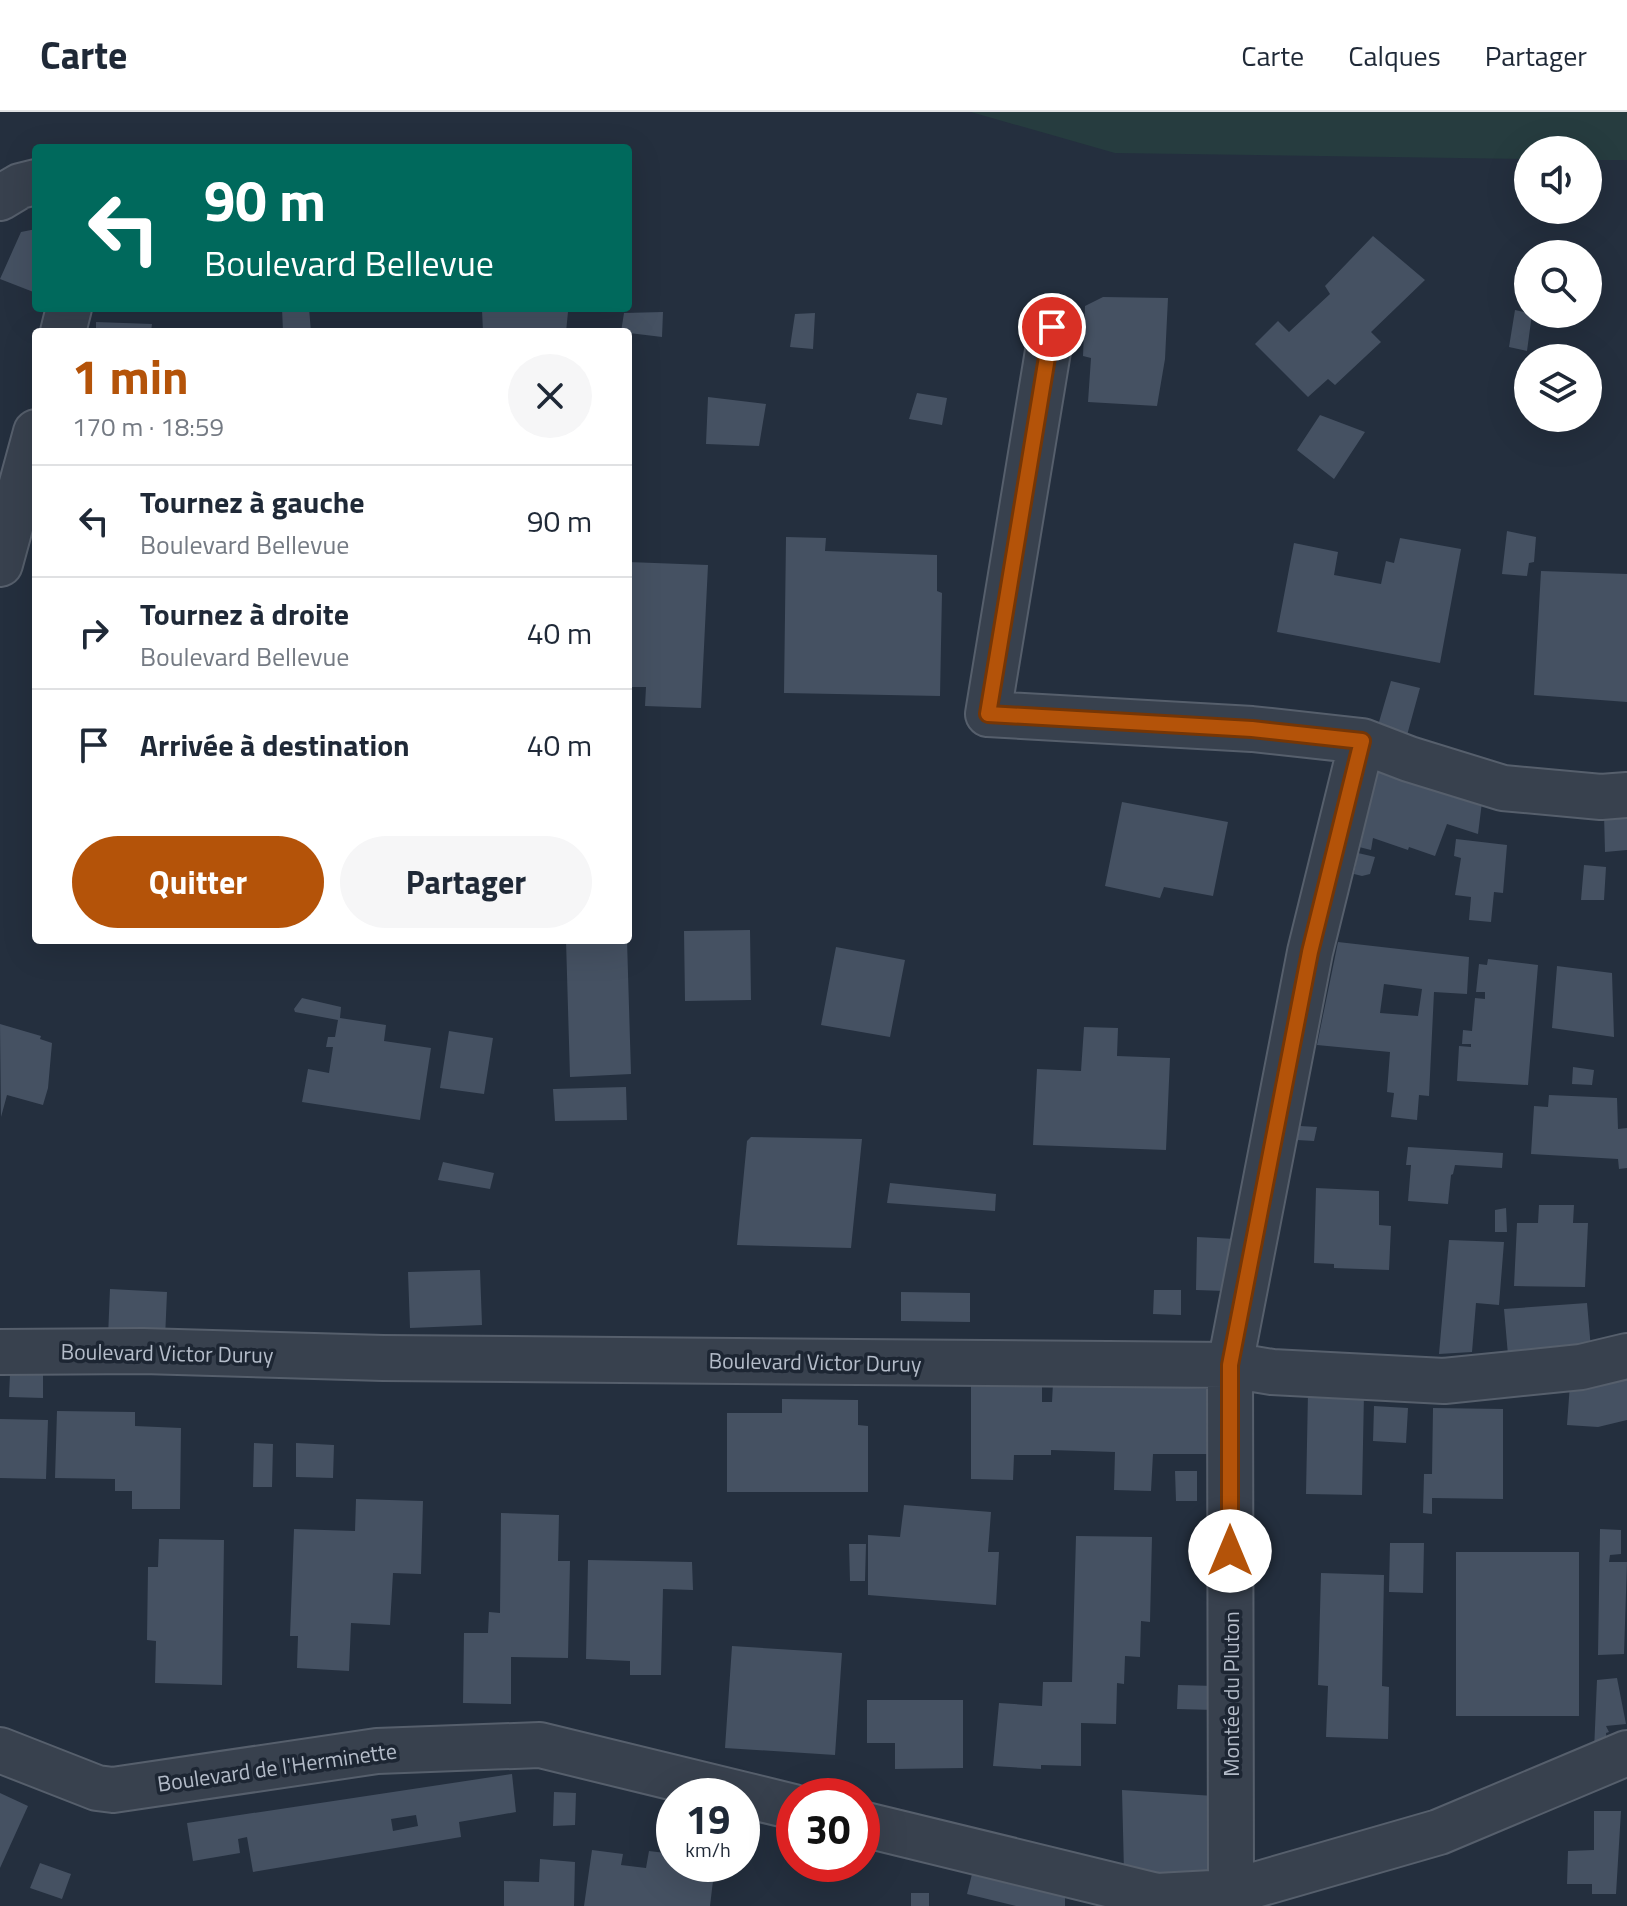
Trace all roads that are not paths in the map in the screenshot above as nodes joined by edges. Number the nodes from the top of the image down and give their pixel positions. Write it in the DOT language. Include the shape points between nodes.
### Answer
graph roads {
  1 [pos="32,183"];
  2 [pos="0,198"];
  3 [pos="1052,327"];
  4 [pos="32,447"];
  5 [pos="0,564"];
  6 [pos="1362,741"];
  7 [pos="1627,795"];
  8 [pos="0,1352"];
  9 [pos="1627,1356"];
  10 [pos="1230,1365"];
  11 [pos="0,1750"];
  12 [pos="1627,1753"];
  13 [pos="776,1803"];
  14 [pos="880,1828"];
  15 [pos="1231,1892"];
  1 -- 2 [label="street"];
  3 -- 6 [label="street" via="988,714 1252,729"];
  4 -- 5 [label="street"];
  6 -- 7 [label="street" via="1503,788"];
  6 -- 10 [label="street, Montée du Pluton" via="1310,952"];
  8 -- 10 [label="street, Boulevard Victor Duruy"];
  9 -- 10 [label="street, Boulevard Victor Duruy" via="1581,1367 1444,1381"];
  10 -- 15 [label="street, Montée du Pluton"];
  11 -- 13 [label="street, Boulevard de l'Herminette" via="113,1790 377,1751 540,1745"];
  12 -- 15 [label="street" via="1439,1832"];
  14 -- 15 [label="street" via="1157,1896"];
}
